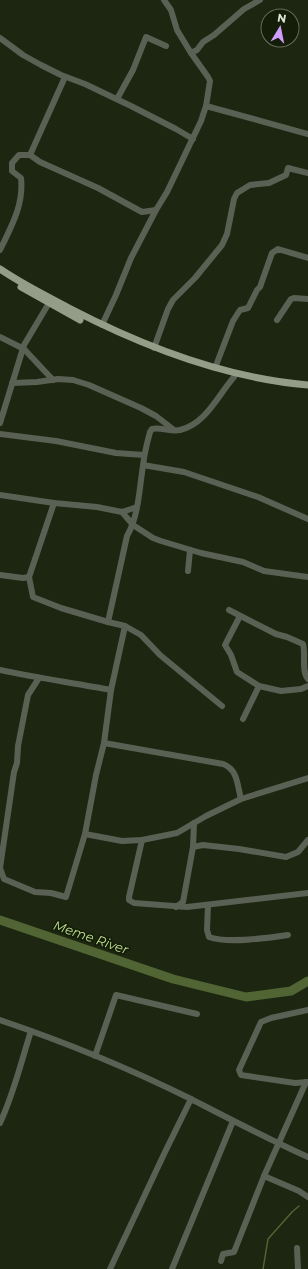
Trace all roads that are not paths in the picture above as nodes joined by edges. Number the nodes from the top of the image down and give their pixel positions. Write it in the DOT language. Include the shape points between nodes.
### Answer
graph roads {
  1 [pos="164,0"];
  2 [pos="252,0"];
  3 [pos="260,0"];
  4 [pos="244,9"];
  5 [pos="0,38"];
  6 [pos="166,46"];
  7 [pos="191,53"];
  8 [pos="65,77"];
  9 [pos="117,99"];
  10 [pos="206,106"];
  11 [pos="308,134"];
  12 [pos="193,139"];
  13 [pos="30,155"];
  14 [pos="308,173"];
  15 [pos="156,210"];
  16 [pos="0,250"];
  17 [pos="308,258"];
  18 [pos="0,270"];
  19 [pos="0,275"];
  20 [pos="308,299"];
  21 [pos="48,303"];
  22 [pos="277,320"];
  23 [pos="102,325"];
  24 [pos="0,337"];
  25 [pos="154,348"];
  26 [pos="24,349"];
  27 [pos="215,368"];
  28 [pos="234,377"];
  29 [pos="53,380"];
  30 [pos="12,383"];
  31 [pos="308,386"];
  32 [pos="0,423"];
  33 [pos="174,431"];
  34 [pos="0,434"];
  35 [pos="144,455"];
  36 [pos="143,465"];
  37 [pos="0,495"];
  38 [pos="54,503"];
  39 [pos="137,508"];
  40 [pos="122,512"];
  41 [pos="308,519"];
  42 [pos="133,525"];
  43 [pos="190,550"];
  44 [pos="188,571"];
  45 [pos="0,575"];
  46 [pos="29,577"];
  47 [pos="308,577"];
  48 [pos="229,610"];
  49 [pos="240,616"];
  50 [pos="108,622"];
  51 [pos="125,626"];
  52 [pos="0,670"];
  53 [pos="39,678"];
  54 [pos="308,679"];
  55 [pos="259,686"];
  56 [pos="308,686"];
  57 [pos="111,690"];
  58 [pos="222,706"];
  59 [pos="243,718"];
  60 [pos="104,743"];
  61 [pos="308,778"];
  62 [pos="241,799"];
  63 [pos="194,822"];
  64 [pos="84,834"];
  65 [pos="142,840"];
  66 [pos="308,840"];
  67 [pos="193,847"];
  68 [pos="308,893"];
  69 [pos="183,902"];
  70 [pos="208,905"];
  71 [pos="176,907"];
  72 [pos="187,907"];
  73 [pos="288,935"];
  74 [pos="308,1010"];
  75 [pos="197,1014"];
  76 [pos="0,1020"];
  77 [pos="31,1031"];
  78 [pos="96,1056"];
  79 [pos="307,1082"];
  80 [pos="191,1099"];
  81 [pos="233,1121"];
  82 [pos="0,1124"];
  83 [pos="277,1144"];
  84 [pos="308,1157"];
  85 [pos="264,1176"];
  86 [pos="308,1197"];
  87 [pos="297,1248"];
  88 [pos="221,1261"];
  89 [pos="110,1269"];
  90 [pos="172,1269"];
  91 [pos="298,1269"];
  1 -- 7 [label="street" via="171,10 177,30"];
  2 -- 4 [label="street"];
  3 -- 4 [label="street"];
  4 -- 7 [label="street"];
  5 -- 8 [label="street" via="23,55"];
  6 -- 9 [label="street" via="146,37 133,70"];
  7 -- 10 [label="street" via="210,81"];
  8 -- 9 [label="street"];
  8 -- 13 [label="street"];
  9 -- 12 [label="street"];
  10 -- 11 [label="street"];
  10 -- 12 [label="street"];
  12 -- 15 [label="street"];
  13 -- 15 [label="street" via="142,212"];
  13 -- 16 [label="street" via="19,155 12,163 12,171 21,178 22,189 16,219"];
  14 -- 25 [label="street" via="288,168 286,175 274,182 254,184 237,193 222,245 173,300"];
  15 -- 23 [label="street" via="131,258"];
  17 -- 27 [label="street" via="278,249 272,254 260,288 248,308 240,310 233,321"];
  18 -- 23 [label="main road"];
  19 -- 21 [label="main road"];
  20 -- 22 [label="street" via="291,299"];
  21 -- 26 [label="street" via="26,340"];
  21 -- 28 [label="main road" via="141,348"];
  23 -- 25 [label="main road"];
  24 -- 26 [label="street"];
  25 -- 27 [label="main road"];
  26 -- 29 [label="street"];
  26 -- 30 [label="street"];
  27 -- 31 [label="main road" via="253,378"];
  28 -- 31 [label="main road"];
  28 -- 33 [label="street" via="218,401 202,417 184,429"];
  29 -- 30 [label="street"];
  29 -- 33 [label="street" via="73,380 89,385 156,416"];
  30 -- 32 [label="street"];
  33 -- 35 [label="street" via="152,429"];
  34 -- 35 [label="street" via="56,441 116,453"];
  35 -- 36 [label="street"];
  36 -- 39 [label="street"];
  36 -- 41 [label="street" via="184,472 258,497"];
  37 -- 38 [label="street"];
  38 -- 40 [label="street"];
  38 -- 46 [label="street"];
  39 -- 40 [label="street"];
  39 -- 42 [label="street"];
  40 -- 42 [label="street"];
  42 -- 43 [label="street" via="153,538"];
  42 -- 50 [label="street" via="127,536"];
  43 -- 44 [label="street"];
  43 -- 47 [label="street" via="243,562 264,571"];
  45 -- 46 [label="street"];
  46 -- 50 [label="street" via="33,597"];
  48 -- 49 [label="street"];
  49 -- 54 [label="street" via="276,634 304,644 305,673"];
  49 -- 55 [label="street" via="225,645 238,672"];
  50 -- 51 [label="street"];
  51 -- 57 [label="street"];
  51 -- 58 [label="street" via="141,635 160,655"];
  52 -- 53 [label="street"];
  53 -- 57 [label="street"];
  53 -- 64 [label="street" via="28,695 18,746 0,868 4,879 35,892 66,897"];
  55 -- 56 [label="street" via="281,691"];
  55 -- 59 [label="street"];
  57 -- 60 [label="street"];
  60 -- 62 [label="street" via="223,764 235,773"];
  60 -- 64 [label="street"];
  61 -- 62 [label="street"];
  62 -- 63 [label="street"];
  63 -- 65 [label="street" via="177,833"];
  63 -- 67 [label="street"];
  64 -- 65 [label="street" via="122,841"];
  65 -- 71 [label="street" via="129,900 134,903"];
  66 -- 67 [label="street" via="298,852 286,857 203,845"];
  67 -- 69 [label="street"];
  68 -- 70 [label="street"];
  69 -- 71 [label="street"];
  69 -- 72 [label="street"];
  70 -- 72 [label="street"];
  70 -- 73 [label="street" via="209,937 242,939"];
  71 -- 72 [label="street"];
  74 -- 79 [label="street" via="261,1022 239,1070 241,1075 295,1083"];
  75 -- 78 [label="street" via="116,995"];
  76 -- 77 [label="street"];
  77 -- 78 [label="street"];
  77 -- 82 [label="street" via="10,1101"];
  78 -- 80 [label="street"];
  79 -- 83 [label="street"];
  80 -- 81 [label="street"];
  80 -- 89 [label="street"];
  81 -- 83 [label="street"];
  81 -- 90 [label="street"];
  83 -- 84 [label="street"];
  83 -- 85 [label="street"];
  85 -- 86 [label="street"];
  85 -- 88 [label="street" via="234,1252 223,1254"];
  87 -- 91 [label="street"];
}
